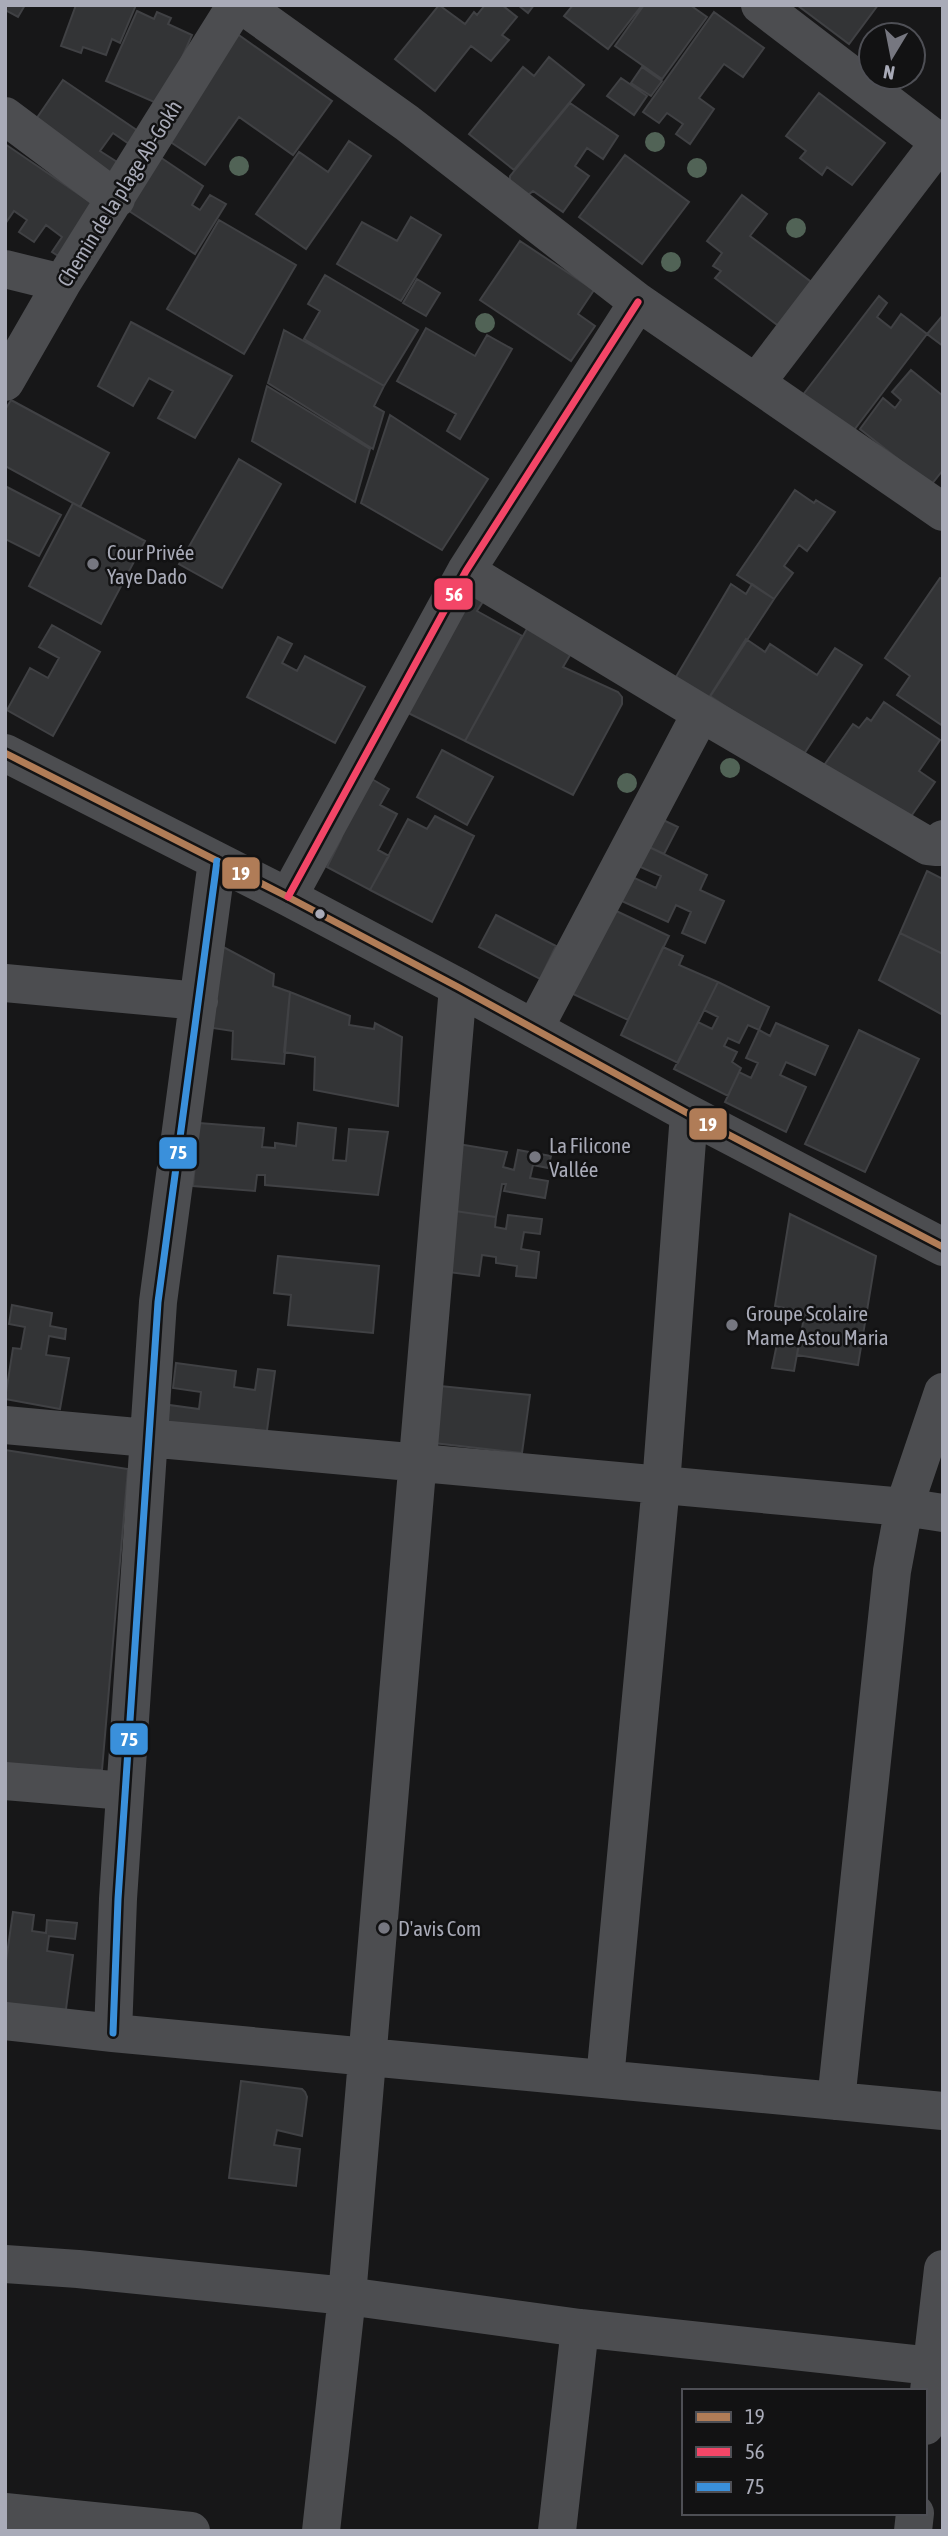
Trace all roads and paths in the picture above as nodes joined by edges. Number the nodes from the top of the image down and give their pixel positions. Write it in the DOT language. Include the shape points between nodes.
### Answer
graph roads {
  1 [pos="236,5"];
  2 [pos="242,5"];
  3 [pos="760,5"];
  4 [pos="5,116"];
  5 [pos="941,144"];
  6 [pos="116,199"];
  7 [pos="5,269"];
  8 [pos="62,283"];
  9 [pos="638,302"];
  10 [pos="5,382"];
  11 [pos="756,383"];
  12 [pos="943,512"];
  13 [pos="466,571"];
  14 [pos="701,713"];
  15 [pos="5,753"];
  16 [pos="943,839"];
  17 [pos="218,861"];
  18 [pos="288,897"];
  19 [pos="5,983"];
  20 [pos="458,987"];
  21 [pos="199,1001"];
  22 [pos="534,1029"];
  23 [pos="689,1114"];
  24 [pos="943,1247"];
  25 [pos="943,1392"];
  26 [pos="5,1425"];
  27 [pos="149,1440"];
  28 [pos="416,1462"];
  29 [pos="661,1485"];
  30 [pos="904,1507"];
  31 [pos="943,1513"];
  32 [pos="5,1781"];
  33 [pos="125,1791"];
  34 [pos="5,2021"];
  35 [pos="113,2033"];
  36 [pos="368,2057"];
  37 [pos="605,2080"];
  38 [pos="836,2101"];
  39 [pos="943,2111"];
  40 [pos="5,2264"];
  41 [pos="943,2269"];
  42 [pos="347,2295"];
  43 [pos="580,2328"];
  44 [pos="932,2366"];
  45 [pos="927,2409"];
  46 [pos="5,2512"];
  47 [pos="191,2531"];
  48 [pos="321,2531"];
  49 [pos="557,2531"];
  1 -- 6 [label="street, Chemin de la plage Ab-Gokh"];
  2 -- 9 [label="street" via="407,123"];
  3 -- 5 [label="street"];
  4 -- 6 [label="street"];
  5 -- 11 [label="street"];
  6 -- 8 [label="street, Chemin de la plage Ab-Gokh"];
  7 -- 8 [label="street"];
  8 -- 10 [label="street, Chemin de la plage Ab-Gokh"];
  9 -- 11 [label="street"];
  9 -- 13 [label="street"];
  11 -- 12 [label="street"];
  13 -- 14 [label="street"];
  13 -- 18 [label="street"];
  14 -- 16 [label="street" via="928,846 937,847"];
  14 -- 22 [label="street"];
  15 -- 17 [label="street"];
  17 -- 18 [label="street"];
  17 -- 21 [label="street"];
  18 -- 20 [label="street"];
  19 -- 21 [label="street"];
  20 -- 22 [label="street"];
  20 -- 28 [label="street"];
  21 -- 27 [label="street" via="158,1302"];
  22 -- 23 [label="street"];
  23 -- 24 [label="street"];
  23 -- 29 [label="street"];
  25 -- 30 [label="street"];
  26 -- 27 [label="street"];
  27 -- 28 [label="street"];
  27 -- 33 [label="street"];
  28 -- 29 [label="street"];
  28 -- 36 [label="street"];
  29 -- 30 [label="street"];
  29 -- 37 [label="street"];
  30 -- 31 [label="street"];
  30 -- 38 [label="street" via="891,1585"];
  32 -- 33 [label="street"];
  33 -- 35 [label="street"];
  34 -- 35 [label="street"];
  35 -- 36 [label="street"];
  36 -- 37 [label="street"];
  36 -- 42 [label="street"];
  37 -- 38 [label="street"];
  38 -- 39 [label="street"];
  40 -- 42 [label="street"];
  41 -- 44 [label="street"];
  42 -- 43 [label="street"];
  42 -- 48 [label="street"];
  43 -- 44 [label="street"];
  43 -- 49 [label="street"];
  44 -- 45 [label="street"];
  46 -- 47 [label="street"];
}
